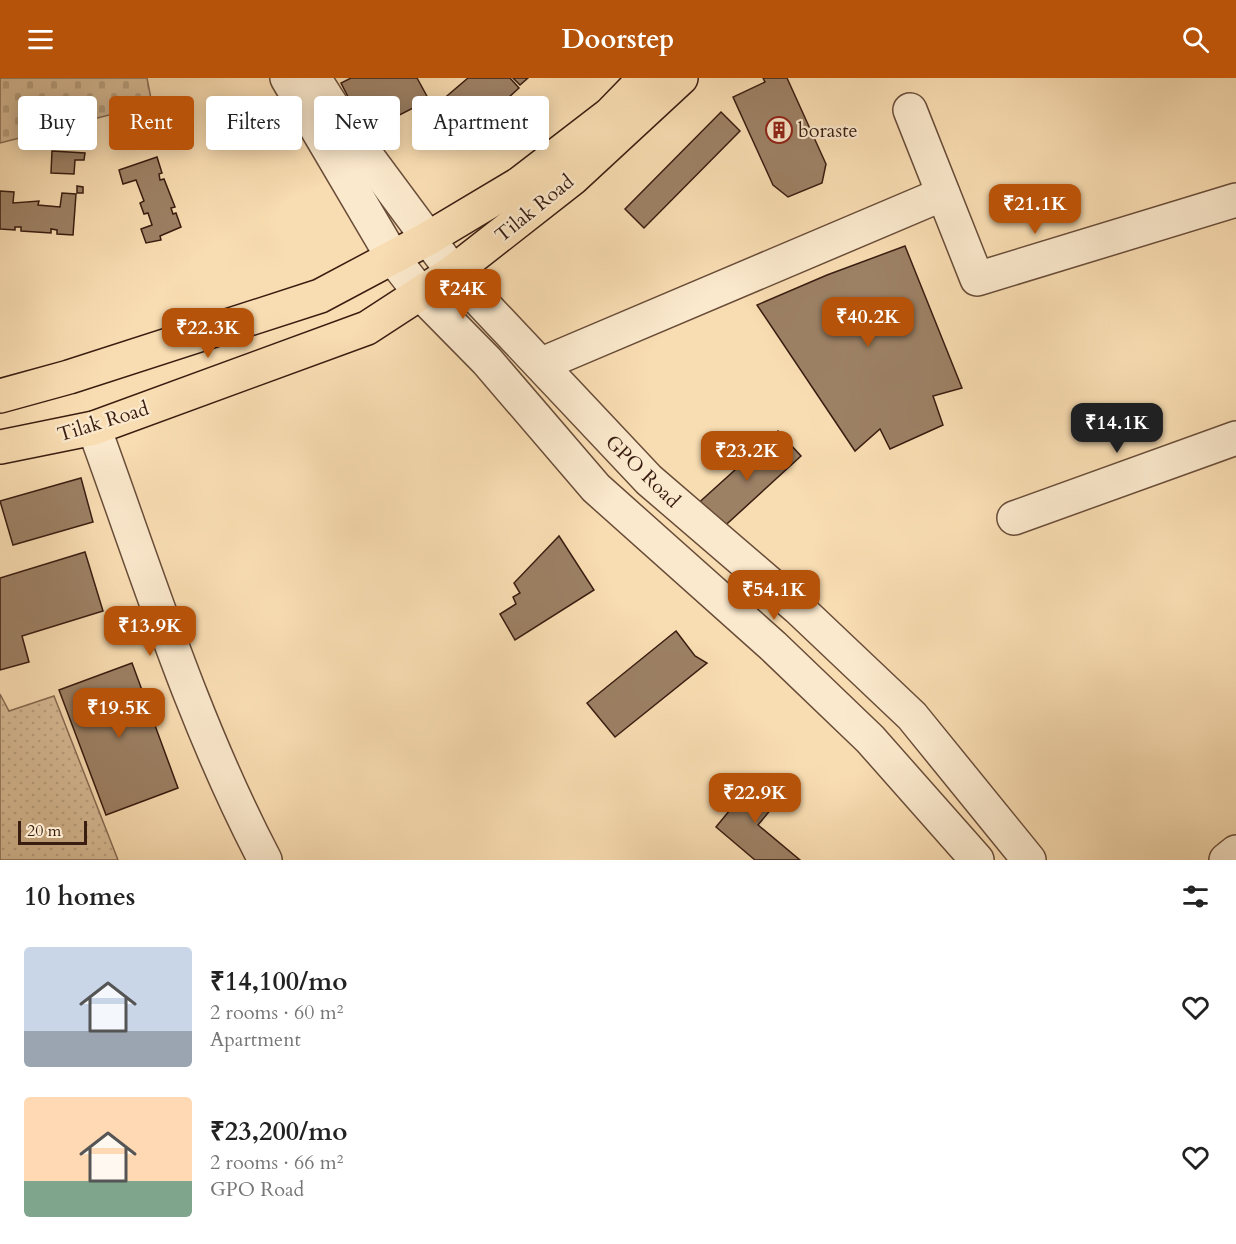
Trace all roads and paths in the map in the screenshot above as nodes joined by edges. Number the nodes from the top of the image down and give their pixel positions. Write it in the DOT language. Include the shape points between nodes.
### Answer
graph roads {
  1 [pos="645,78"];
  2 [pos="681,78"];
  3 [pos="304,83"];
  4 [pos="910,110"];
  5 [pos="943,194"];
  6 [pos="1236,200"];
  7 [pos="427,238"];
  8 [pos="393,258"];
  9 [pos="453,273"];
  10 [pos="421,294"];
  11 [pos="542,364"];
  12 [pos="0,396"];
  13 [pos="94,428"];
  14 [pos="1236,438"];
  15 [pos="0,447"];
  16 [pos="1014,518"];
  17 [pos="798,608"];
  18 [pos="773,646"];
  19 [pos="1236,852"];
  20 [pos="265,860"];
  21 [pos="977,860"];
  22 [pos="1029,860"];
  23 [pos="1226,860"];
  1 -- 7 [label="main road, Tilak Road" via="610,114 519,184"];
  2 -- 9 [label="main road, Tilak Road" via="573,178"];
  3 -- 7 [label="street, GPO Road" via="344,125"];
  3 -- 8 [label="street, GPO Road"];
  4 -- 5 [label="street"];
  5 -- 6 [label="street" via="977,279"];
  5 -- 11 [label="street"];
  7 -- 8 [label="main road, Tilak Road"];
  7 -- 9 [label="street, GPO Road"];
  8 -- 10 [label="street, GPO Road"];
  8 -- 12 [label="main road, Tilak Road" via="320,296"];
  9 -- 10 [label="main road, Tilak Road"];
  9 -- 11 [label="street, GPO Road"];
  10 -- 13 [label="main road, Tilak Road" via="367,328"];
  10 -- 18 [label="street, GPO Road" via="487,361 596,488"];
  11 -- 17 [label="street, GPO Road" via="649,480"];
  13 -- 15 [label="main road, Tilak Road"];
  13 -- 20 [label="street" via="197,712"];
  14 -- 16 [label="street"];
  17 -- 18 [label="street"];
  17 -- 22 [label="street, GPO Road" via="912,716"];
  18 -- 21 [label="street, GPO Road" via="870,740"];
  19 -- 23 [label="street"];
}
